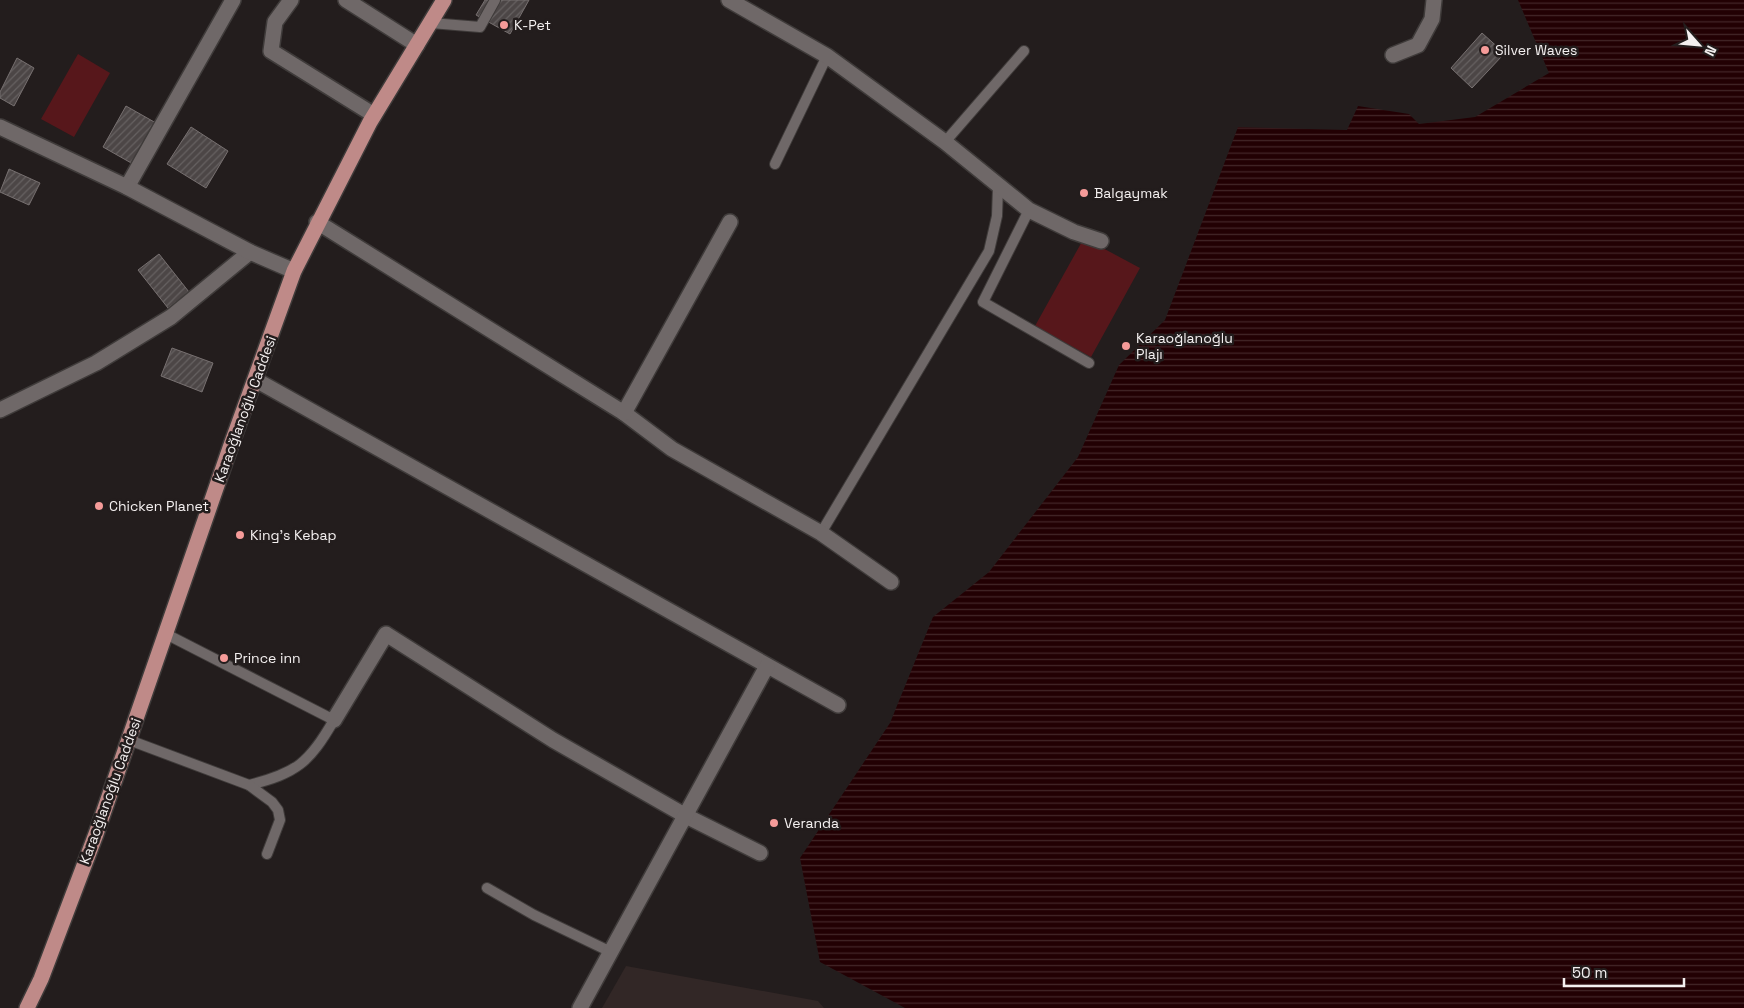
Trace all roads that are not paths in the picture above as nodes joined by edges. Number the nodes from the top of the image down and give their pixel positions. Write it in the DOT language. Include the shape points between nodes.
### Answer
graph roads {
  1 [pos="233,0"];
  2 [pos="291,0"];
  3 [pos="346,0"];
  4 [pos="444,0"];
  5 [pos="495,0"];
  6 [pos="729,0"];
  7 [pos="1434,0"];
  8 [pos="430,23"];
  9 [pos="417,45"];
  10 [pos="1024,51"];
  11 [pos="1393,55"];
  12 [pos="827,56"];
  13 [pos="374,114"];
  14 [pos="0,127"];
  15 [pos="945,142"];
  16 [pos="775,164"];
  17 [pos="127,187"];
  18 [pos="998,187"];
  19 [pos="1029,210"];
  20 [pos="317,222"];
  21 [pos="730,222"];
  22 [pos="1101,241"];
  23 [pos="250,252"];
  24 [pos="294,271"];
  25 [pos="1090,363"];
  26 [pos="256,380"];
  27 [pos="0,410"];
  28 [pos="624,413"];
  29 [pos="821,533"];
  30 [pos="891,582"];
  31 [pos="166,634"];
  32 [pos="767,666"];
  33 [pos="838,705"];
  34 [pos="334,720"];
  35 [pos="129,740"];
  36 [pos="249,785"];
  37 [pos="686,816"];
  38 [pos="760,853"];
  39 [pos="267,854"];
  40 [pos="487,888"];
  41 [pos="611,952"];
  42 [pos="27,1008"];
  43 [pos="580,1008"];
  1 -- 17 [label="street"];
  2 -- 13 [label="street" via="274,22 271,51"];
  3 -- 9 [label="street"];
  4 -- 8 [label="main road, Karaoğlanoğlu Caddesi"];
  5 -- 8 [label="lane" via="480,27"];
  6 -- 12 [label="street"];
  7 -- 11 [label="street" via="1432,19 1418,45"];
  8 -- 9 [label="main road, Karaoğlanoğlu Caddesi"];
  9 -- 13 [label="main road, Karaoğlanoğlu Caddesi"];
  10 -- 15 [label="lane"];
  12 -- 15 [label="street"];
  12 -- 16 [label="lane"];
  13 -- 20 [label="main road, Karaoğlanoğlu Caddesi"];
  14 -- 17 [label="street"];
  15 -- 18 [label="street"];
  17 -- 23 [label="street"];
  18 -- 19 [label="street"];
  18 -- 29 [label="lane" via="997,216 989,251"];
  19 -- 22 [label="street"];
  19 -- 25 [label="lane" via="983,302"];
  20 -- 24 [label="main road, Karaoğlanoğlu Caddesi"];
  20 -- 28 [label="street"];
  21 -- 28 [label="street"];
  23 -- 24 [label="street"];
  23 -- 27 [label="street" via="171,317 96,363"];
  24 -- 26 [label="main road, Karaoğlanoğlu Caddesi"];
  26 -- 31 [label="main road, Karaoğlanoğlu Caddesi"];
  26 -- 32 [label="street"];
  28 -- 29 [label="street" via="672,449"];
  29 -- 30 [label="street"];
  31 -- 34 [label="lane"];
  31 -- 35 [label="main road, Karaoğlanoğlu Caddesi"];
  32 -- 33 [label="street"];
  32 -- 37 [label="street"];
  34 -- 36 [label="lane" via="313,751 291,772"];
  34 -- 37 [label="street" via="386,634 553,740"];
  35 -- 36 [label="lane"];
  35 -- 42 [label="main road, Karaoğlanoğlu Caddesi" via="42,979"];
  36 -- 39 [label="lane" via="272,802 279,814 279,827"];
  37 -- 38 [label="street"];
  37 -- 41 [label="street"];
  40 -- 41 [label="lane"];
  41 -- 43 [label="street"];
}
